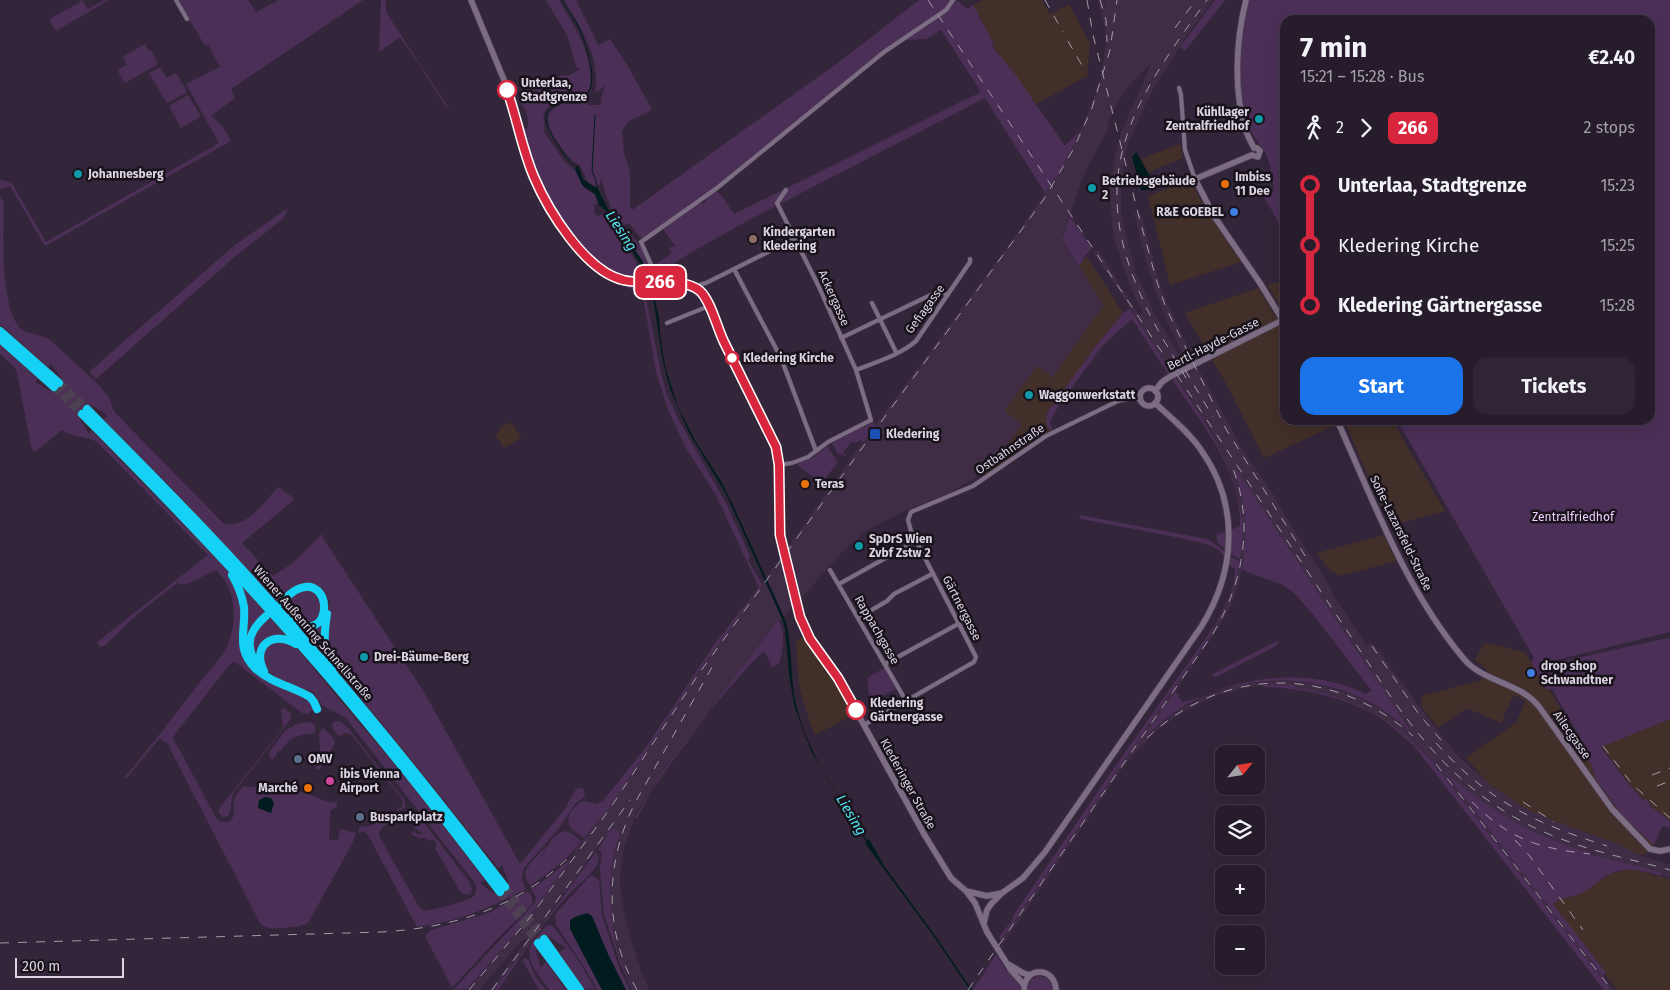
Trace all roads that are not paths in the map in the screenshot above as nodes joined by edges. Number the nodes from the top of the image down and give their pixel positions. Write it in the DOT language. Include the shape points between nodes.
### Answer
graph roads {
  1 [pos="176,0"];
  2 [pos="471,0"];
  3 [pos="953,0"];
  4 [pos="1246,0"];
  5 [pos="187,18"];
  6 [pos="1179,88"];
  7 [pos="1195,179"];
  8 [pos="786,190"];
  9 [pos="795,240"];
  10 [pos="970,259"];
  11 [pos="734,269"];
  12 [pos="658,282"];
  13 [pos="706,283"];
  14 [pos="692,286"];
  15 [pos="703,294"];
  16 [pos="948,295"];
  17 [pos="872,303"];
  18 [pos="709,306"];
  19 [pos="1280,316"];
  20 [pos="880,320"];
  21 [pos="667,323"];
  22 [pos="1280,324"];
  23 [pos="0,330"];
  24 [pos="842,338"];
  25 [pos="0,339"];
  26 [pos="896,352"];
  27 [pos="856,370"];
  28 [pos="1155,391"];
  29 [pos="1141,400"];
  30 [pos="1156,403"];
  31 [pos="1339,425"];
  32 [pos="816,451"];
  33 [pos="779,465"];
  34 [pos="911,531"];
  35 [pos="916,542"];
  36 [pos="784,553"];
  37 [pos="222,558"];
  38 [pos="830,570"];
  39 [pos="247,574"];
  40 [pos="932,574"];
  41 [pos="839,584"];
  42 [pos="796,603"];
  43 [pos="265,616"];
  44 [pos="858,618"];
  45 [pos="958,624"];
  46 [pos="303,648"];
  47 [pos="1456,649"];
  48 [pos="885,664"];
  49 [pos="263,672"];
  50 [pos="340,681"];
  51 [pos="906,701"];
  52 [pos="320,709"];
  53 [pos="864,725"];
  54 [pos="1670,849"];
  55 [pos="966,891"];
  56 [pos="1002,893"];
  57 [pos="985,895"];
  58 [pos="975,902"];
  59 [pos="989,907"];
  60 [pos="978,909"];
  61 [pos="984,923"];
  62 [pos="1008,964"];
  63 [pos="1030,975"];
  64 [pos="1024,987"];
  65 [pos="573,990"];
  66 [pos="580,990"];
  67 [pos="1056,990"];
  1 -- 5 [label="street"];
  2 -- 12 [label="street" via="504,80 534,178 554,213 576,244 600,269 620,280"];
  3 -- 12 [label="street" via="943,13 900,40 717,188 641,242"];
  4 -- 7 [label="street" via="1239,37 1238,76 1246,130 1260,154"];
  6 -- 7 [label="street" via="1185,150"];
  7 -- 19 [label="street" via="1214,216"];
  8 -- 9 [label="street, Ackergasse" via="777,203"];
  9 -- 11 [label="street"];
  9 -- 24 [label="street, Ackergasse"];
  10 -- 16 [label="street, Gefiagasse"];
  11 -- 13 [label="street"];
  11 -- 32 [label="street" via="781,358"];
  12 -- 14 [label="street"];
  13 -- 14 [label="street"];
  13 -- 15 [label="street"];
  14 -- 15 [label="street"];
  15 -- 18 [label="street"];
  16 -- 20 [label="street" via="939,290"];
  16 -- 26 [label="street, Gefiagasse" via="916,340"];
  17 -- 20 [label="street"];
  18 -- 21 [label="street"];
  18 -- 33 [label="street" via="776,447"];
  20 -- 24 [label="street"];
  20 -- 26 [label="street"];
  22 -- 28 [label="street, Bertl-Hayde-Gasse" via="1170,376"];
  23 -- 25 [label="highway" via="56,385"];
  24 -- 27 [label="street, Ackergasse"];
  26 -- 27 [label="street, Gefiagasse"];
  27 -- 32 [label="street, Ackergasse" via="871,420"];
  28 -- 29 [label="street" via="1145,390"];
  28 -- 30 [label="street"];
  29 -- 30 [label="street" via="1147,406"];
  29 -- 34 [label="street, Ostbahnstraße" via="1118,401 1046,436 973,486 913,510 908,520"];
  30 -- 56 [label="street" via="1200,448 1218,481 1229,534 1223,581 1201,627 1045,852 1023,878"];
  31 -- 47 [label="street, Sofie-Lazarsfeld-Straße" via="1407,572"];
  32 -- 33 [label="street" via="798,461"];
  33 -- 36 [label="street" via="779,527"];
  34 -- 35 [label="street, Gärtnergasse"];
  35 -- 40 [label="street, Gärtnergasse"];
  35 -- 41 [label="street"];
  37 -- 39 [label="highway, Wiener Außenring Schnellstraße" via="84,412"];
  37 -- 46 [label="highway, Wiener Außenring Schnellstraße"];
  37 -- 49 [label="highway" via="242,599 243,649 252,664"];
  38 -- 41 [label="street, Rappachgasse"];
  39 -- 50 [label="highway, Wiener Außenring Schnellstraße"];
  39 -- 50 [label="highway" via="299,625 311,626 322,619 324,600 310,588 297,590 280,603 296,588 303,586 316,588 322,592 328,608 324,630 326,651"];
  40 -- 44 [label="street"];
  40 -- 45 [label="street, Gärtnergasse"];
  41 -- 44 [label="street, Rappachgasse"];
  42 -- 53 [label="street, Klederinger Straße" via="804,629 838,678"];
  43 -- 49 [label="highway" via="252,627 247,640 249,656"];
  44 -- 48 [label="street, Rappachgasse"];
  45 -- 48 [label="street"];
  45 -- 51 [label="street, Gärtnergasse" via="976,657 974,662"];
  46 -- 49 [label="highway" via="283,638 268,642 260,657"];
  46 -- 50 [label="highway, Wiener Außenring Schnellstraße" via="502,890 401,754"];
  47 -- 54 [label="street, Ailecgasse" via="1475,670 1536,702 1612,809 1650,849"];
  48 -- 51 [label="street, Rappachgasse"];
  49 -- 52 [label="highway" via="280,685 310,697"];
  51 -- 53 [label="street, Gärtnergasse"];
  53 -- 55 [label="street, Klederinger Straße" via="951,878"];
  55 -- 57 [label="street"];
  55 -- 58 [label="street, Klederinger Straße"];
  56 -- 57 [label="street"];
  56 -- 59 [label="street"];
  57 -- 58 [label="street"];
  57 -- 59 [label="street" via="990,899"];
  58 -- 60 [label="street"];
  59 -- 60 [label="street" via="982,911"];
  59 -- 61 [label="street"];
  60 -- 61 [label="street"];
  61 -- 62 [label="street"];
  62 -- 63 [label="street"];
  62 -- 64 [label="street"];
  63 -- 64 [label="street"];
  63 -- 67 [label="street" via="1037,972 1048,974 1055,982"];
  65 -- 66 [label="highway" via="541,941"];
}
